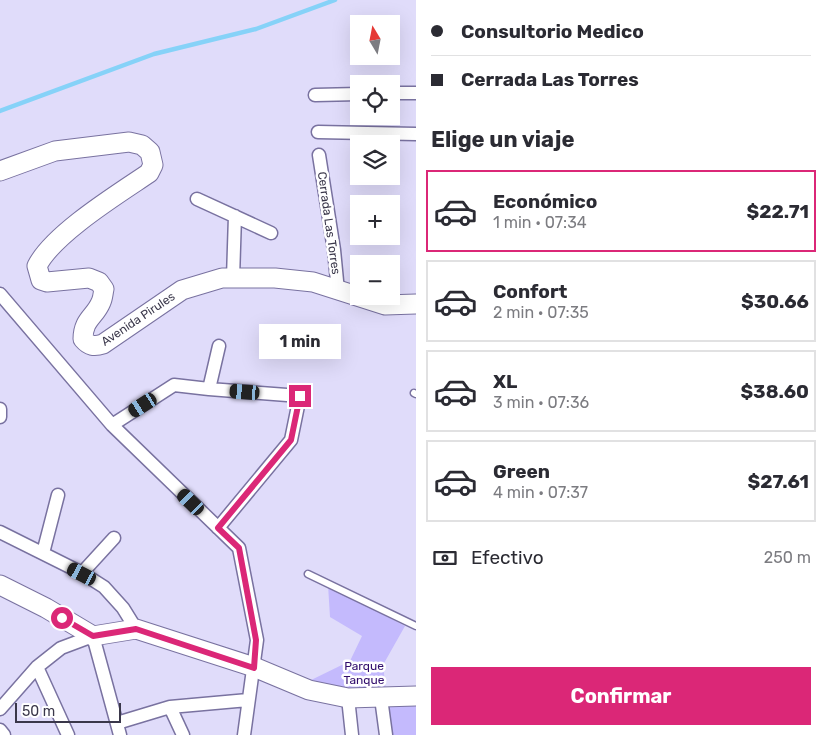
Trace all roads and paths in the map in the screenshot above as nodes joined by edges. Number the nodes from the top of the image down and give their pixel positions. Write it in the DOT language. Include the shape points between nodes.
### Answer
graph roads {
  1 [pos="416,93"];
  2 [pos="350,94"];
  3 [pos="400,94"];
  4 [pos="315,95"];
  5 [pos="318,132"];
  6 [pos="416,134"];
  7 [pos="319,155"];
  8 [pos="0,171"];
  9 [pos="197,199"];
  10 [pos="235,216"];
  11 [pos="271,233"];
  12 [pos="233,278"];
  13 [pos="338,291"];
  14 [pos="2,298"];
  15 [pos="416,304"];
  16 [pos="218,346"];
  17 [pos="208,389"];
  18 [pos="0,410"];
  19 [pos="0,417"];
  20 [pos="112,425"];
  21 [pos="58,495"];
  22 [pos="218,528"];
  23 [pos="0,532"];
  24 [pos="114,538"];
  25 [pos="42,554"];
  26 [pos="82,574"];
  27 [pos="308,574"];
  28 [pos="0,585"];
  29 [pos="416,626"];
  30 [pos="136,629"];
  31 [pos="93,636"];
  32 [pos="36,667"];
  33 [pos="254,668"];
  34 [pos="416,696"];
  35 [pos="348,698"];
  36 [pos="381,698"];
  37 [pos="248,700"];
  38 [pos="170,707"];
  39 [pos="0,709"];
  40 [pos="119,729"];
  41 [pos="0,730"];
  42 [pos="4,735"];
  43 [pos="68,735"];
  44 [pos="183,735"];
  45 [pos="244,735"];
  46 [pos="352,735"];
  47 [pos="386,735"];
  1 -- 3 [label="street"];
  2 -- 4 [label="street"];
  5 -- 6 [label="street"];
  7 -- 13 [label="street, Cerrada Las Torres"];
  8 -- 12 [label="street, Avenida Pirules" via="55,152 129,142 142,145 150,152 153,165 149,173 72,227 41,257 37,266 41,280 90,278 104,289 101,303 83,329 83,339 88,344 103,344 182,290"];
  9 -- 10 [label="street"];
  10 -- 11 [label="street"];
  10 -- 12 [label="street"];
  12 -- 13 [label="street, Avenida Pirules" via="313,282"];
  13 -- 15 [label="street, Avenida Pirules" via="385,305"];
  14 -- 20 [label="street"];
  16 -- 17 [label="street"];
  17 -- 20 [label="street" via="174,385"];
  17 -- 22 [label="street" via="300,396 291,440"];
  18 -- 19 [label="street"];
  20 -- 22 [label="street"];
  21 -- 25 [label="street"];
  22 -- 33 [label="street" via="239,548 256,640"];
  23 -- 25 [label="street"];
  24 -- 26 [label="street"];
  25 -- 26 [label="street"];
  26 -- 30 [label="street" via="104,587 124,608"];
  27 -- 29 [label="lane"];
  28 -- 31 [label="street"];
  30 -- 31 [label="street"];
  30 -- 33 [label="street"];
  31 -- 32 [label="street" via="60,648"];
  31 -- 40 [label="street"];
  32 -- 39 [label="street"];
  32 -- 43 [label="street"];
  33 -- 35 [label="street" via="309,690"];
  33 -- 37 [label="street"];
  34 -- 36 [label="street"];
  35 -- 36 [label="street"];
  35 -- 46 [label="street"];
  36 -- 47 [label="street"];
  37 -- 38 [label="street"];
  37 -- 45 [label="street"];
  38 -- 40 [label="street"];
  38 -- 44 [label="street"];
  41 -- 42 [label="street"];
}
